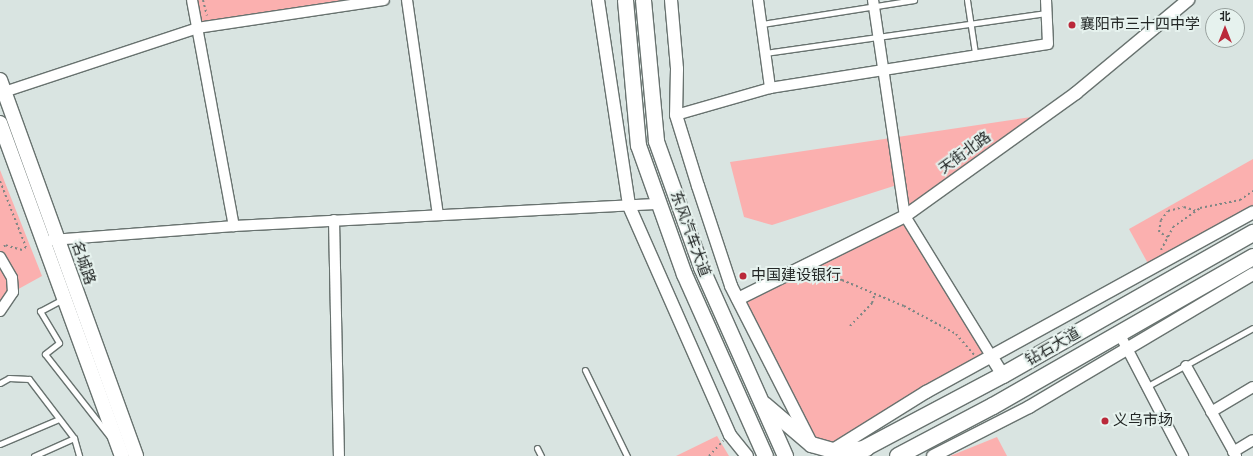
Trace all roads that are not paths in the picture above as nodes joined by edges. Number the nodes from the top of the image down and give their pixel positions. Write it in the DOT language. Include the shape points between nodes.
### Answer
graph roads {
  1 [pos="192,0"];
  2 [pos="384,0"];
  3 [pos="407,0"];
  4 [pos="598,0"];
  5 [pos="625,0"];
  6 [pos="643,0"];
  7 [pos="671,0"];
  8 [pos="758,0"];
  9 [pos="914,0"];
  10 [pos="967,0"];
  11 [pos="1046,0"];
  12 [pos="1188,0"];
  13 [pos="874,3"];
  14 [pos="1046,13"];
  15 [pos="970,21"];
  16 [pos="762,24"];
  17 [pos="198,28"];
  18 [pos="878,36"];
  19 [pos="975,53"];
  20 [pos="766,54"];
  21 [pos="883,68"];
  22 [pos="2,86"];
  23 [pos="770,88"];
  24 [pos="676,115"];
  25 [pos="0,123"];
  26 [pos="3,140"];
  27 [pos="660,204"];
  28 [pos="629,206"];
  29 [pos="1253,212"];
  30 [pos="438,215"];
  31 [pos="905,216"];
  32 [pos="334,220"];
  33 [pos="234,226"];
  34 [pos="1253,233"];
  35 [pos="57,240"];
  36 [pos="42,241"];
  37 [pos="1187,248"];
  38 [pos="0,257"];
  39 [pos="1253,257"];
  40 [pos="1196,265"];
  41 [pos="1253,274"];
  42 [pos="63,299"];
  43 [pos="738,299"];
  44 [pos="0,310"];
  45 [pos="1068,314"];
  46 [pos="1253,328"];
  47 [pos="1078,333"];
  48 [pos="1119,333"];
  49 [pos="1125,350"];
  50 [pos="986,359"];
  51 [pos="1186,366"];
  52 [pos="585,370"];
  53 [pos="1003,375"];
  54 [pos="0,383"];
  55 [pos="1145,387"];
  56 [pos="1253,387"];
  57 [pos="761,402"];
  58 [pos="988,409"];
  59 [pos="1211,412"];
  60 [pos="746,413"];
  61 [pos="1018,413"];
  62 [pos="59,419"];
  63 [pos="74,438"];
  64 [pos="1253,440"];
  65 [pos="0,444"];
  66 [pos="812,444"];
  67 [pos="537,448"];
  68 [pos="867,448"];
  69 [pos="832,450"];
  70 [pos="120,453"];
  71 [pos="1234,454"];
  72 [pos="34,456"];
  73 [pos="79,456"];
  74 [pos="136,456"];
  75 [pos="339,456"];
  76 [pos="541,456"];
  77 [pos="626,456"];
  78 [pos="746,456"];
  79 [pos="753,456"];
  80 [pos="765,456"];
  81 [pos="785,456"];
  82 [pos="850,456"];
  83 [pos="898,456"];
  84 [pos="933,456"];
  85 [pos="1183,456"];
  1 -- 17 [label="street"];
  2 -- 17 [label="street"];
  3 -- 30 [label="street"];
  4 -- 28 [label="street"];
  5 -- 27 [label="main road, 东风汽车大道" via="638,145"];
  6 -- 57 [label="main road, 东风汽车大道" via="656,141 701,267"];
  7 -- 24 [label="street" via="677,68"];
  8 -- 16 [label="street"];
  9 -- 13 [label="lane"];
  10 -- 15 [label="lane"];
  11 -- 14 [label="street"];
  12 -- 31 [label="street, 天街北路" via="1076,93"];
  13 -- 16 [label="lane"];
  13 -- 18 [label="street"];
  14 -- 15 [label="lane"];
  14 -- 19 [label="street" via="1048,44"];
  15 -- 18 [label="lane"];
  15 -- 19 [label="lane"];
  16 -- 20 [label="street"];
  17 -- 22 [label="street"];
  17 -- 33 [label="street"];
  18 -- 20 [label="lane"];
  18 -- 21 [label="street"];
  19 -- 21 [label="street"];
  20 -- 23 [label="street"];
  21 -- 23 [label="street"];
  21 -- 31 [label="street"];
  22 -- 35 [label="main road, 名城路"];
  23 -- 24 [label="street"];
  24 -- 43 [label="street"];
  25 -- 26 [label="main road, 名城路"];
  26 -- 36 [label="main road, 名城路"];
  27 -- 28 [label="street"];
  27 -- 60 [label="main road, 东风汽车大道" via="684,274"];
  28 -- 30 [label="street"];
  28 -- 78 [label="street" via="730,435"];
  29 -- 37 [label="street"];
  30 -- 32 [label="street"];
  31 -- 43 [label="street, 天街北路"];
  31 -- 50 [label="street"];
  32 -- 33 [label="street"];
  32 -- 75 [label="street"];
  33 -- 35 [label="street"];
  34 -- 40 [label="highway, 钻石大道"];
  35 -- 36 [label="street"];
  35 -- 74 [label="main road, 名城路"];
  36 -- 42 [label="main road, 名城路"];
  37 -- 40 [label="street"];
  37 -- 45 [label="street"];
  38 -- 44 [label="street" via="7,267 13,292"];
  39 -- 48 [label="highway, 钻石大道"];
  40 -- 47 [label="highway, 钻石大道"];
  41 -- 49 [label="street"];
  42 -- 70 [label="main road, 名城路"];
  42 -- 70 [label="lane" via="40,311 59,343 45,354"];
  43 -- 66 [label="street"];
  45 -- 47 [label="street"];
  45 -- 50 [label="street"];
  46 -- 51 [label="lane"];
  47 -- 53 [label="highway, 钻石大道"];
  48 -- 49 [label="street"];
  48 -- 58 [label="highway, 钻石大道"];
  49 -- 55 [label="street"];
  49 -- 61 [label="street"];
  50 -- 53 [label="street"];
  50 -- 69 [label="street"];
  51 -- 55 [label="lane"];
  51 -- 59 [label="street"];
  52 -- 77 [label="lane"];
  53 -- 68 [label="highway, 钻石大道"];
  54 -- 62 [label="lane" via="9,378 29,379"];
  55 -- 85 [label="street"];
  56 -- 59 [label="street"];
  57 -- 66 [label="main road"];
  57 -- 81 [label="main road, 东风汽车大道"];
  58 -- 61 [label="street"];
  58 -- 83 [label="highway, 钻石大道"];
  59 -- 71 [label="street"];
  60 -- 79 [label="main road"];
  60 -- 80 [label="main road, 东风汽车大道"];
  61 -- 84 [label="street"];
  62 -- 63 [label="lane"];
  62 -- 65 [label="lane"];
  63 -- 72 [label="lane"];
  63 -- 73 [label="lane"];
  64 -- 71 [label="street"];
  66 -- 69 [label="main road"];
  67 -- 76 [label="lane"];
  68 -- 69 [label="main road"];
  68 -- 82 [label="highway, 钻石大道"];
}
